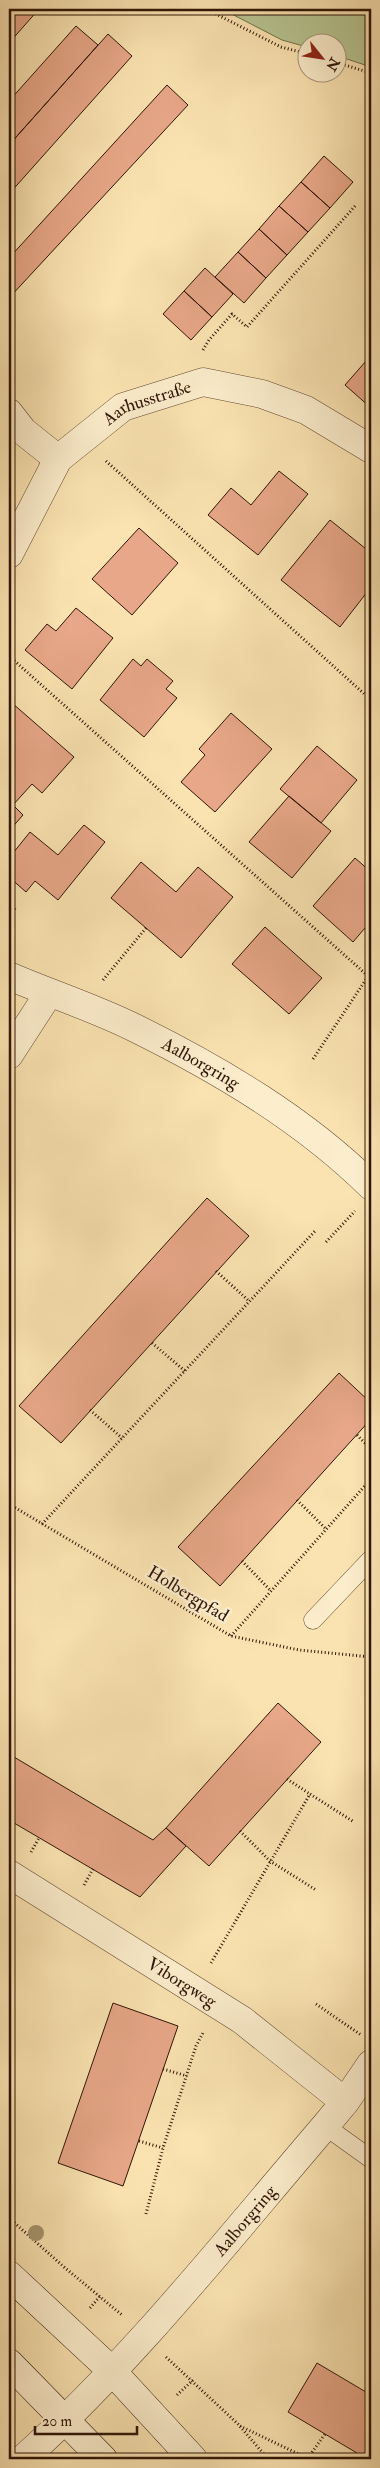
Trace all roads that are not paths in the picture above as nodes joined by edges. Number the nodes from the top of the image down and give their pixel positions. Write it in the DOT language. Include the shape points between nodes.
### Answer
graph roads {
  1 [pos="9,413"];
  2 [pos="371,449"];
  3 [pos="58,459"];
  4 [pos="9,554"];
  5 [pos="9,976"];
  6 [pos="50,993"];
  7 [pos="9,1055"];
  8 [pos="365,1197"];
  9 [pos="371,1558"];
  10 [pos="313,1620"];
  11 [pos="9,1874"];
  12 [pos="371,2064"];
  13 [pos="345,2102"];
  14 [pos="325,2126"];
  15 [pos="371,2159"];
  16 [pos="9,2275"];
  17 [pos="9,2363"];
  18 [pos="111,2370"];
  19 [pos="66,2420"];
  20 [pos="23,2459"];
  21 [pos="103,2459"];
  22 [pos="193,2459"];
  1 -- 3 [label="street" via="23,431"];
  2 -- 3 [label="street, Aarhusstraße" via="306,410 262,394 202,382 123,407"];
  3 -- 4 [label="street, Aarhusstraße"];
  5 -- 6 [label="street, Aalborgring"];
  6 -- 7 [label="street"];
  6 -- 8 [label="street, Aalborgring" via="134,1028 227,1078 308,1132 346,1162"];
  9 -- 10 [label="lane"];
  11 -- 13 [label="street, Viborgweg" via="220,2005"];
  12 -- 13 [label="street, Aalborgring"];
  13 -- 14 [label="street, Aalborgring"];
  14 -- 15 [label="lane"];
  14 -- 18 [label="street, Aalborgring" via="144,2337"];
  16 -- 18 [label="street"];
  17 -- 19 [label="street"];
  18 -- 19 [label="street, Aalborgring"];
  18 -- 22 [label="street"];
  19 -- 20 [label="street, Aalborgring"];
  19 -- 21 [label="street"];
}
